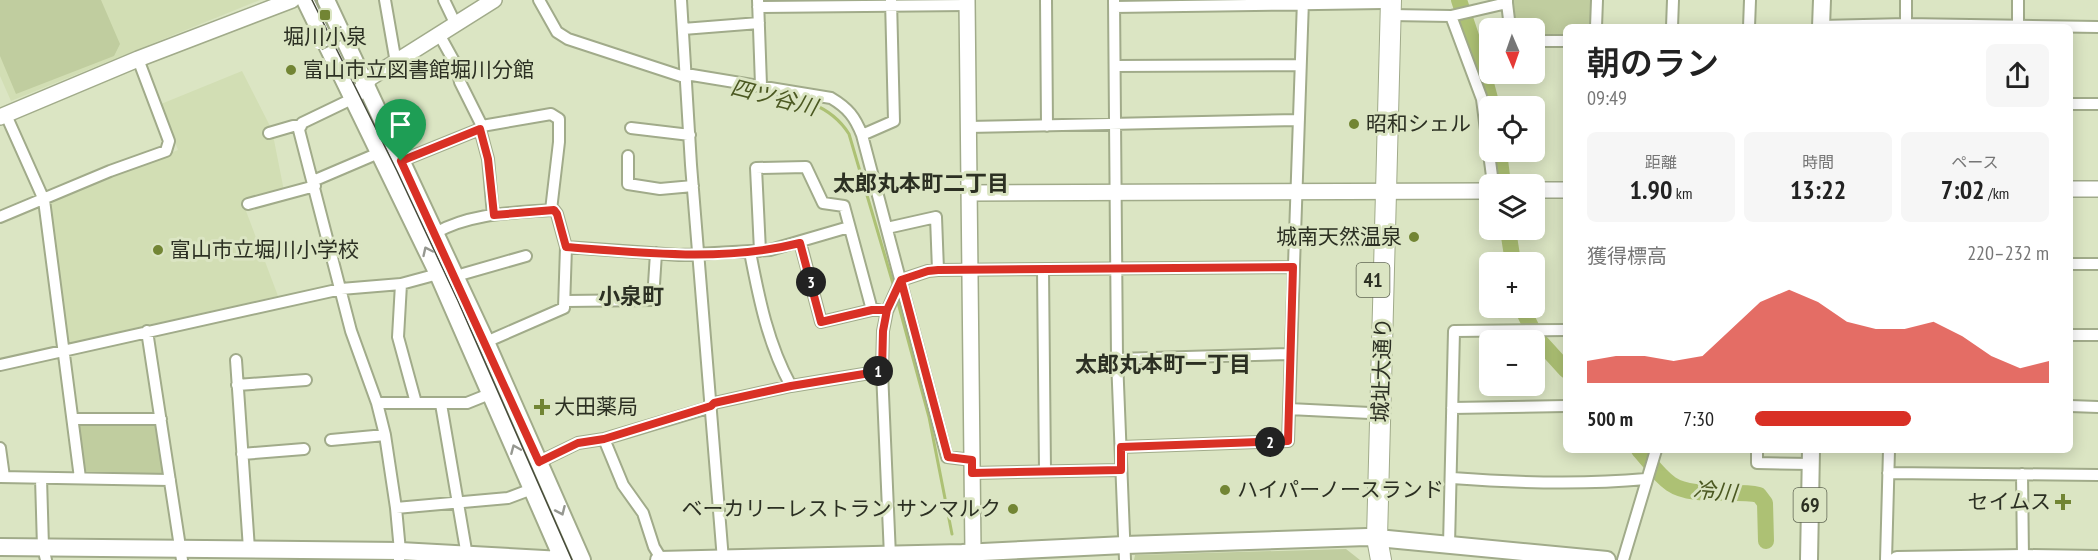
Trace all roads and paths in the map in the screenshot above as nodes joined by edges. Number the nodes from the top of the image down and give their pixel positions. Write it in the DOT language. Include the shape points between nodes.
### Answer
graph roads {
  1 [pos="291,0"];
  2 [pos="305,0"];
  3 [pos="326,0"];
  4 [pos="385,0"];
  5 [pos="444,0"];
  6 [pos="494,0"];
  7 [pos="539,0"];
  8 [pos="681,0"];
  9 [pos="1046,0"];
  10 [pos="1597,0"];
  11 [pos="1673,0"];
  12 [pos="1750,0"];
  13 [pos="1822,0"];
  14 [pos="1906,0"];
  15 [pos="2018,0"];
  16 [pos="1507,1"];
  17 [pos="967,2"];
  18 [pos="1303,2"];
  19 [pos="891,3"];
  20 [pos="1114,3"];
  21 [pos="758,4"];
  22 [pos="1387,5"];
  23 [pos="1451,16"];
  24 [pos="1509,18"];
  25 [pos="759,22"];
  26 [pos="1596,24"];
  27 [pos="1672,24"];
  28 [pos="1749,24"];
  29 [pos="1821,24"];
  30 [pos="1906,24"];
  31 [pos="2018,24"];
  32 [pos="456,25"];
  33 [pos="2073,27"];
  34 [pos="2098,27"];
  35 [pos="683,29"];
  36 [pos="344,32"];
  37 [pos="440,36"];
  38 [pos="1545,41"];
  39 [pos="1563,41"];
  40 [pos="319,44"];
  41 [pos="138,59"];
  42 [pos="396,63"];
  43 [pos="1300,65"];
  44 [pos="1115,66"];
  45 [pos="686,75"];
  46 [pos="365,84"];
  47 [pos="761,85"];
  48 [pos="354,98"];
  49 [pos="2073,104"];
  50 [pos="2098,104"];
  51 [pos="3,116"];
  52 [pos="1299,120"];
  53 [pos="1115,124"];
  54 [pos="301,126"];
  55 [pos="1047,126"];
  56 [pos="481,127"];
  57 [pos="968,127"];
  58 [pos="631,128"];
  59 [pos="269,133"];
  60 [pos="690,135"];
  61 [pos="862,135"];
  62 [pos="381,153"];
  63 [pos="628,156"];
  64 [pos="401,161"];
  65 [pos="1491,174"];
  66 [pos="314,184"];
  67 [pos="693,186"];
  68 [pos="2073,189"];
  69 [pos="2098,189"];
  70 [pos="1296,190"];
  71 [pos="1381,190"];
  72 [pos="1479,190"];
  73 [pos="1545,190"];
  74 [pos="1563,190"];
  75 [pos="1116,191"];
  76 [pos="969,194"];
  77 [pos="44,200"];
  78 [pos="248,204"];
  79 [pos="550,210"];
  80 [pos="494,215"];
  81 [pos="0,217"];
  82 [pos="849,227"];
  83 [pos="887,228"];
  84 [pos="435,233"];
  85 [pos="800,243"];
  86 [pos="566,247"];
  87 [pos="755,251"];
  88 [pos="656,253"];
  89 [pos="698,254"];
  90 [pos="526,256"];
  91 [pos="2073,264"];
  92 [pos="2098,264"];
  93 [pos="1293,267"];
  94 [pos="938,270"];
  95 [pos="1044,270"];
  96 [pos="1117,270"];
  97 [pos="970,271"];
  98 [pos="438,274"];
  99 [pos="463,274"];
  100 [pos="901,280"];
  101 [pos="401,284"];
  102 [pos="341,289"];
  103 [pos="566,301"];
  104 [pos="872,310"];
  105 [pos="887,310"];
  106 [pos="1563,330"];
  107 [pos="147,331"];
  108 [pos="2073,335"];
  109 [pos="2098,335"];
  110 [pos="486,342"];
  111 [pos="64,351"];
  112 [pos="1290,354"];
  113 [pos="1117,358"];
  114 [pos="236,360"];
  115 [pos="0,365"];
  116 [pos="882,371"];
  117 [pos="306,380"];
  118 [pos="237,385"];
  119 [pos="791,386"];
  120 [pos="492,393"];
  121 [pos="377,403"];
  122 [pos="416,403"];
  123 [pos="441,404"];
  124 [pos="711,406"];
  125 [pos="1563,406"];
  126 [pos="2073,406"];
  127 [pos="2098,407"];
  128 [pos="1452,408"];
  129 [pos="1289,409"];
  130 [pos="1370,413"];
  131 [pos="73,419"];
  132 [pos="160,419"];
  133 [pos="385,435"];
  134 [pos="604,439"];
  135 [pos="331,440"];
  136 [pos="1121,447"];
  137 [pos="0,448"];
  138 [pos="304,449"];
  139 [pos="1655,453"];
  140 [pos="1757,453"];
  141 [pos="1889,453"];
  142 [pos="242,454"];
  143 [pos="1811,457"];
  144 [pos="539,462"];
  145 [pos="972,467"];
  146 [pos="1121,470"];
  147 [pos="1045,471"];
  148 [pos="1888,473"];
  149 [pos="2022,474"];
  150 [pos="2098,475"];
  151 [pos="2,477"];
  152 [pos="41,478"];
  153 [pos="80,478"];
  154 [pos="1452,478"];
  155 [pos="1646,479"];
  156 [pos="170,480"];
  157 [pos="532,489"];
  158 [pos="459,503"];
  159 [pos="396,508"];
  160 [pos="1372,538"];
  161 [pos="1449,545"];
  162 [pos="0,547"];
  163 [pos="249,549"];
  164 [pos="1125,553"];
  165 [pos="44,554"];
  166 [pos="181,554"];
  167 [pos="311,555"];
  168 [pos="890,555"];
  169 [pos="1501,555"];
  170 [pos="399,556"];
  171 [pos="961,556"];
  172 [pos="478,558"];
  173 [pos="848,558"];
  174 [pos="2014,558"];
  175 [pos="723,559"];
  176 [pos="2048,559"];
  177 [pos="2098,559"];
  178 [pos="563,560"];
  179 [pos="582,560"];
  180 [pos="661,560"];
  181 [pos="1370,560"];
  182 [pos="1380,560"];
  183 [pos="1607,560"];
  184 [pos="1623,560"];
  185 [pos="1809,560"];
  186 [pos="1886,560"];
  187 [pos="1898,560"];
  188 [pos="1929,560"];
  1 -- 41 [label="street"];
  2 -- 48 [label="main road"];
  3 -- 46 [label="main road"];
  4 -- 42 [label="street"];
  5 -- 32 [label="street"];
  6 -- 32 [label="street"];
  7 -- 45 [label="street" via="551,24 568,39"];
  8 -- 35 [label="street"];
  9 -- 55 [label="street"];
  10 -- 26 [label="street"];
  11 -- 27 [label="street"];
  12 -- 28 [label="street"];
  13 -- 29 [label="main road"];
  14 -- 30 [label="street"];
  15 -- 31 [label="street"];
  16 -- 23 [label="street"];
  16 -- 24 [label="street"];
  17 -- 19 [label="street"];
  17 -- 57 [label="street"];
  18 -- 20 [label="street"];
  18 -- 22 [label="street"];
  18 -- 43 [label="street"];
  19 -- 21 [label="street"];
  19 -- 61 [label="street" via="894,121"];
  20 -- 44 [label="street"];
  21 -- 25 [label="street"];
  22 -- 23 [label="street"];
  22 -- 71 [label="highway, 城址大通り / 41"];
  23 -- 65 [label="street" via="1482,99"];
  25 -- 35 [label="street"];
  25 -- 47 [label="street"];
  32 -- 37 [label="street"];
  33 -- 34 [label="street"];
  35 -- 45 [label="street"];
  36 -- 40 [label="street, bridge"];
  37 -- 42 [label="street"];
  37 -- 56 [label="street"];
  38 -- 39 [label="street"];
  41 -- 51 [label="street"];
  41 -- 77 [label="street" via="169,141 166,151"];
  42 -- 46 [label="street"];
  43 -- 44 [label="street"];
  43 -- 52 [label="street"];
  44 -- 53 [label="street"];
  45 -- 47 [label="street"];
  45 -- 60 [label="street"];
  46 -- 48 [label="street"];
  46 -- 64 [label="main road"];
  47 -- 61 [label="street" via="831,98 853,114"];
  48 -- 54 [label="street"];
  48 -- 62 [label="main road"];
  49 -- 50 [label="street"];
  51 -- 77 [label="street"];
  52 -- 53 [label="street"];
  52 -- 70 [label="street"];
  53 -- 55 [label="street"];
  53 -- 75 [label="street"];
  54 -- 59 [label="street"];
  54 -- 66 [label="street"];
  55 -- 57 [label="street"];
  56 -- 64 [label="street"];
  56 -- 79 [label="street" via="551,114 559,119"];
  56 -- 80 [label="street"];
  57 -- 76 [label="street"];
  58 -- 60 [label="street"];
  60 -- 67 [label="street"];
  61 -- 83 [label="street"];
  62 -- 66 [label="street"];
  98 -- 62 [label="main road, one-way"];
  63 -- 67 [label="street" via="628,184 660,189"];
  64 -- 84 [label="main road"];
  66 -- 78 [label="street"];
  66 -- 102 [label="street"];
  67 -- 89 [label="street"];
  68 -- 69 [label="street"];
  70 -- 71 [label="street"];
  70 -- 75 [label="street"];
  70 -- 93 [label="street"];
  71 -- 72 [label="street"];
  71 -- 130 [label="highway, 城址大通り / 41"];
  71 -- 160 [label="highway, 城址大通り / 41"];
  73 -- 74 [label="street"];
  75 -- 76 [label="street"];
  75 -- 96 [label="street"];
  76 -- 97 [label="street"];
  77 -- 81 [label="street"];
  77 -- 111 [label="street"];
  79 -- 80 [label="street"];
  79 -- 86 [label="street" via="557,214"];
  80 -- 84 [label="street" via="468,219"];
  82 -- 85 [label="street"];
  82 -- 87 [label="street" via="844,206 823,203 806,167 756,168"];
  82 -- 104 [label="street"];
  83 -- 94 [label="street" via="936,217"];
  83 -- 100 [label="street"];
  84 -- 110 [label="main road"];
  85 -- 87 [label="street"];
  85 -- 104 [label="street" via="821,322"];
  86 -- 88 [label="street"];
  86 -- 103 [label="street"];
  87 -- 89 [label="street"];
  87 -- 119 [label="street" via="762,316 779,365"];
  88 -- 89 [label="street"];
  88 -- 103 [label="street" via="653,300"];
  89 -- 124 [label="street"];
  90 -- 99 [label="street"];
  91 -- 92 [label="street"];
  93 -- 96 [label="street"];
  93 -- 112 [label="street"];
  94 -- 97 [label="street"];
  94 -- 100 [label="street"];
  95 -- 96 [label="street"];
  95 -- 97 [label="street"];
  95 -- 147 [label="street"];
  96 -- 113 [label="street"];
  97 -- 145 [label="street"];
  98 -- 101 [label="street"];
  98 -- 120 [label="main road"];
  100 -- 105 [label="street"];
  100 -- 145 [label="street" via="948,457"];
  101 -- 102 [label="street"];
  101 -- 122 [label="street" via="398,338"];
  102 -- 107 [label="street"];
  102 -- 121 [label="street" via="351,331"];
  103 -- 110 [label="street" via="564,308"];
  104 -- 105 [label="street"];
  105 -- 116 [label="street"];
  106 -- 128 [label="street" via="1454,331"];
  107 -- 111 [label="street"];
  107 -- 132 [label="street"];
  108 -- 109 [label="street"];
  110 -- 144 [label="main road"];
  111 -- 115 [label="street"];
  111 -- 131 [label="street"];
  112 -- 113 [label="street"];
  112 -- 129 [label="street"];
  113 -- 136 [label="street"];
  114 -- 118 [label="street"];
  116 -- 119 [label="street"];
  116 -- 168 [label="street"];
  117 -- 118 [label="street"];
  118 -- 142 [label="street"];
  119 -- 124 [label="street"];
  120 -- 123 [label="street" via="467,403"];
  157 -- 120 [label="main road, one-way"];
  121 -- 122 [label="street"];
  121 -- 133 [label="street"];
  122 -- 123 [label="street"];
  123 -- 158 [label="street"];
  124 -- 134 [label="street"];
  124 -- 175 [label="street"];
  125 -- 128 [label="street"];
  126 -- 127 [label="street"];
  128 -- 154 [label="street"];
  129 -- 130 [label="street"];
  129 -- 136 [label="street" via="1288,441"];
  130 -- 160 [label="highway, 城址大通り / 41"];
  131 -- 132 [label="street"];
  131 -- 153 [label="street"];
  132 -- 156 [label="street"];
  133 -- 135 [label="street"];
  133 -- 159 [label="street"];
  134 -- 144 [label="street" via="578,443"];
  134 -- 180 [label="street" via="623,485 643,513"];
  136 -- 146 [label="street"];
  137 -- 151 [label="street"];
  138 -- 142 [label="street"];
  139 -- 155 [label="street"];
  140 -- 143 [label="street" via="1757,462"];
  141 -- 148 [label="street"];
  142 -- 163 [label="street"];
  143 -- 185 [label="main road, 69"];
  144 -- 179 [label="main road, one-way"];
  145 -- 147 [label="street"];
  145 -- 171 [label="street"];
  146 -- 147 [label="street"];
  146 -- 164 [label="street"];
  148 -- 149 [label="street"];
  148 -- 186 [label="street"];
  149 -- 150 [label="street"];
  149 -- 174 [label="street"];
  151 -- 152 [label="street"];
  152 -- 153 [label="street"];
  152 -- 165 [label="street"];
  153 -- 156 [label="street"];
  154 -- 155 [label="street" via="1533,484"];
  154 -- 161 [label="street"];
  155 -- 184 [label="street"];
  156 -- 166 [label="street"];
  157 -- 158 [label="street" via="508,498"];
  157 -- 178 [label="main road"];
  158 -- 159 [label="street"];
  158 -- 172 [label="street"];
  159 -- 170 [label="street"];
  160 -- 161 [label="main road"];
  160 -- 164 [label="main road"];
  160 -- 181 [label="highway, 城址大通り / 41"];
  160 -- 182 [label="highway, 城址大通り / 41"];
  161 -- 169 [label="main road"];
  162 -- 165 [label="main road"];
  163 -- 166 [label="main road"];
  163 -- 167 [label="main road"];
  164 -- 171 [label="main road"];
  165 -- 166 [label="main road"];
  167 -- 170 [label="main road"];
  168 -- 171 [label="main road"];
  168 -- 173 [label="main road"];
  169 -- 183 [label="main road"];
  170 -- 172 [label="main road"];
  172 -- 178 [label="main road"];
  173 -- 175 [label="main road"];
  174 -- 176 [label="main road"];
  174 -- 188 [label="main road"];
  175 -- 180 [label="main road"];
  176 -- 177 [label="main road"];
  187 -- 188 [label="main road"];
}
